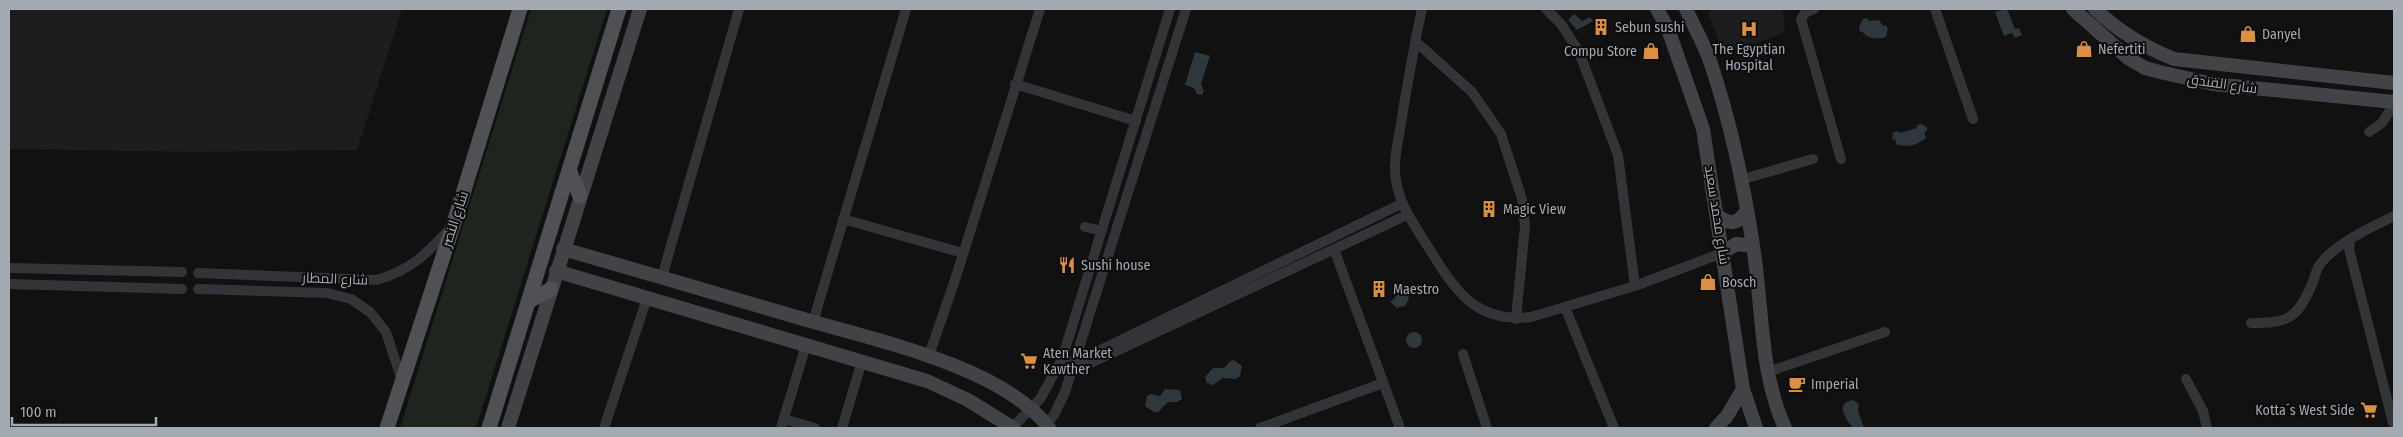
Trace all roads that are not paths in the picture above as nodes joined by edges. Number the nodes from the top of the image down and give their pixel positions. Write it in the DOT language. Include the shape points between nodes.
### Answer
graph roads {
  1 [pos="520,9"];
  2 [pos="619,9"];
  3 [pos="640,9"];
  4 [pos="739,9"];
  5 [pos="906,9"];
  6 [pos="1040,9"];
  7 [pos="1170,9"];
  8 [pos="1186,9"];
  9 [pos="1422,9"];
  10 [pos="1546,9"];
  11 [pos="1657,9"];
  12 [pos="1686,9"];
  13 [pos="1814,9"];
  14 [pos="1935,9"];
  15 [pos="2072,9"];
  16 [pos="2094,9"];
  17 [pos="1415,41"];
  18 [pos="2394,83"];
  19 [pos="1016,84"];
  20 [pos="2394,103"];
  21 [pos="1974,118"];
  22 [pos="1136,121"];
  23 [pos="2370,132"];
  24 [pos="1813,159"];
  25 [pos="1841,159"];
  26 [pos="569,170"];
  27 [pos="1740,180"];
  28 [pos="580,196"];
  29 [pos="1401,204"];
  30 [pos="1746,212"];
  31 [pos="1407,215"];
  32 [pos="1718,216"];
  33 [pos="2394,216"];
  34 [pos="843,219"];
  35 [pos="453,226"];
  36 [pos="1085,226"];
  37 [pos="1102,231"];
  38 [pos="2350,240"];
  39 [pos="1753,246"];
  40 [pos="563,249"];
  41 [pos="1334,249"];
  42 [pos="963,253"];
  43 [pos="1722,254"];
  44 [pos="592,257"];
  45 [pos="9,268"];
  46 [pos="109,270"];
  47 [pos="556,271"];
  48 [pos="182,272"];
  49 [pos="198,273"];
  50 [pos="262,276"];
  51 [pos="662,277"];
  52 [pos="585,279"];
  53 [pos="1238,283"];
  54 [pos="9,284"];
  55 [pos="1635,286"];
  56 [pos="109,287"];
  57 [pos="182,289"];
  58 [pos="198,289"];
  59 [pos="551,289"];
  60 [pos="262,291"];
  61 [pos="1244,293"];
  62 [pos="647,298"];
  63 [pos="529,301"];
  64 [pos="1565,307"];
  65 [pos="1516,319"];
  66 [pos="813,322"];
  67 [pos="2251,323"];
  68 [pos="1886,332"];
  69 [pos="806,345"];
  70 [pos="1463,354"];
  71 [pos="929,355"];
  72 [pos="862,362"];
  73 [pos="1060,363"];
  74 [pos="1074,365"];
  75 [pos="1768,372"];
  76 [pos="2186,379"];
  77 [pos="402,381"];
  78 [pos="1383,383"];
  79 [pos="1744,388"];
  80 [pos="1032,409"];
  81 [pos="2393,423"];
  82 [pos="783,424"];
  83 [pos="1047,427"];
  84 [pos="387,428"];
  85 [pos="489,428"];
  86 [pos="508,428"];
  87 [pos="604,428"];
  88 [pos="815,428"];
  89 [pos="842,428"];
  90 [pos="1012,428"];
  91 [pos="1260,428"];
  92 [pos="1400,428"];
  93 [pos="1487,428"];
  94 [pos="1614,428"];
  95 [pos="1716,428"];
  96 [pos="1756,428"];
  97 [pos="1785,428"];
  98 [pos="2207,428"];
  1 -- 35 [label="main road, شارع النصر"];
  2 -- 26 [label="main road"];
  3 -- 28 [label="street"];
  4 -- 51 [label="street"];
  5 -- 34 [label="street"];
  6 -- 19 [label="street"];
  7 -- 22 [label="street"];
  8 -- 74 [label="street"];
  9 -- 17 [label="street"];
  10 -- 55 [label="street" via="1561,24 1579,52 1618,155"];
  11 -- 32 [label="street, شارع محمد سعيد" via="1668,28 1703,129"];
  12 -- 27 [label="street, شارع محمد سعيد" via="1711,63 1728,119"];
  13 -- 25 [label="street" via="1801,19"];
  14 -- 21 [label="street"];
  15 -- 20 [label="street, شارع الفندق" via="2144,68 2213,84"];
  16 -- 18 [label="street, شارع الفندق" via="2125,34 2174,59"];
  17 -- 29 [label="street" via="1394,167"];
  17 -- 65 [label="street" via="1472,92 1501,134 1522,199 1525,226"];
  19 -- 22 [label="street"];
  19 -- 42 [label="street"];
  20 -- 23 [label="street" via="2382,123"];
  22 -- 37 [label="street"];
  24 -- 27 [label="street"];
  26 -- 28 [label="main road"];
  26 -- 63 [label="main road"];
  27 -- 30 [label="street, شارع محمد سعيد"];
  28 -- 40 [label="street"];
  29 -- 31 [label="street"];
  29 -- 53 [label="street"];
  30 -- 32 [label="street" via="1734,222 1725,222"];
  30 -- 39 [label="street, شارع محمد سعيد"];
  31 -- 41 [label="street"];
  31 -- 65 [label="street" via="1443,274 1459,293 1492,314"];
  32 -- 43 [label="street, شارع محمد سعيد"];
  33 -- 38 [label="street"];
  34 -- 42 [label="street"];
  34 -- 66 [label="street"];
  35 -- 50 [label="street, شارع المطار" via="419,261 397,275 376,280"];
  35 -- 77 [label="main road, شارع النصر"];
  36 -- 37 [label="street"];
  37 -- 73 [label="street"];
  38 -- 67 [label="street" via="2320,264 2296,313 2279,323"];
  38 -- 81 [label="street" via="2349,249"];
  39 -- 43 [label="street" via="1736,244"];
  39 -- 75 [label="street, شارع محمد سعيد"];
  40 -- 44 [label="street"];
  40 -- 47 [label="street"];
  41 -- 61 [label="street"];
  41 -- 78 [label="street"];
  42 -- 71 [label="street"];
  43 -- 55 [label="street"];
  43 -- 79 [label="street, شارع محمد سعيد"];
  44 -- 51 [label="street"];
  44 -- 52 [label="street" via="584,267"];
  45 -- 46 [label="street"];
  46 -- 48 [label="street"];
  46 -- 56 [label="street"];
  47 -- 52 [label="street"];
  47 -- 59 [label="street"];
  49 -- 50 [label="street, شارع المطار"];
  50 -- 60 [label="street"];
  51 -- 66 [label="street"];
  52 -- 62 [label="street"];
  53 -- 61 [label="street"];
  53 -- 74 [label="street"];
  54 -- 56 [label="street"];
  55 -- 64 [label="street"];
  56 -- 57 [label="street"];
  58 -- 60 [label="street, شارع المطار"];
  59 -- 63 [label="main road"];
  59 -- 86 [label="street"];
  60 -- 77 [label="street, شارع المطار" via="327,293 351,299 370,312 386,332"];
  61 -- 74 [label="street" via="1078,369"];
  62 -- 69 [label="street"];
  62 -- 87 [label="street"];
  63 -- 85 [label="main road"];
  64 -- 65 [label="street"];
  64 -- 94 [label="street"];
  66 -- 71 [label="street"];
  68 -- 75 [label="street"];
  69 -- 72 [label="street"];
  69 -- 82 [label="street"];
  70 -- 93 [label="street"];
  71 -- 80 [label="street" via="981,378"];
  72 -- 89 [label="street"];
  72 -- 90 [label="street" via="934,383"];
  73 -- 74 [label="street"];
  73 -- 80 [label="street" via="1048,388"];
  74 -- 83 [label="street" via="1060,404"];
  75 -- 97 [label="street, شارع محمد سعيد" via="1772,395"];
  76 -- 98 [label="street" via="2204,411"];
  77 -- 84 [label="main road, شارع النصر"];
  78 -- 91 [label="street"];
  78 -- 92 [label="street"];
  79 -- 95 [label="street"];
  79 -- 96 [label="street, شارع محمد سعيد"];
  80 -- 83 [label="street"];
  80 -- 90 [label="street"];
  82 -- 88 [label="street"];
}
